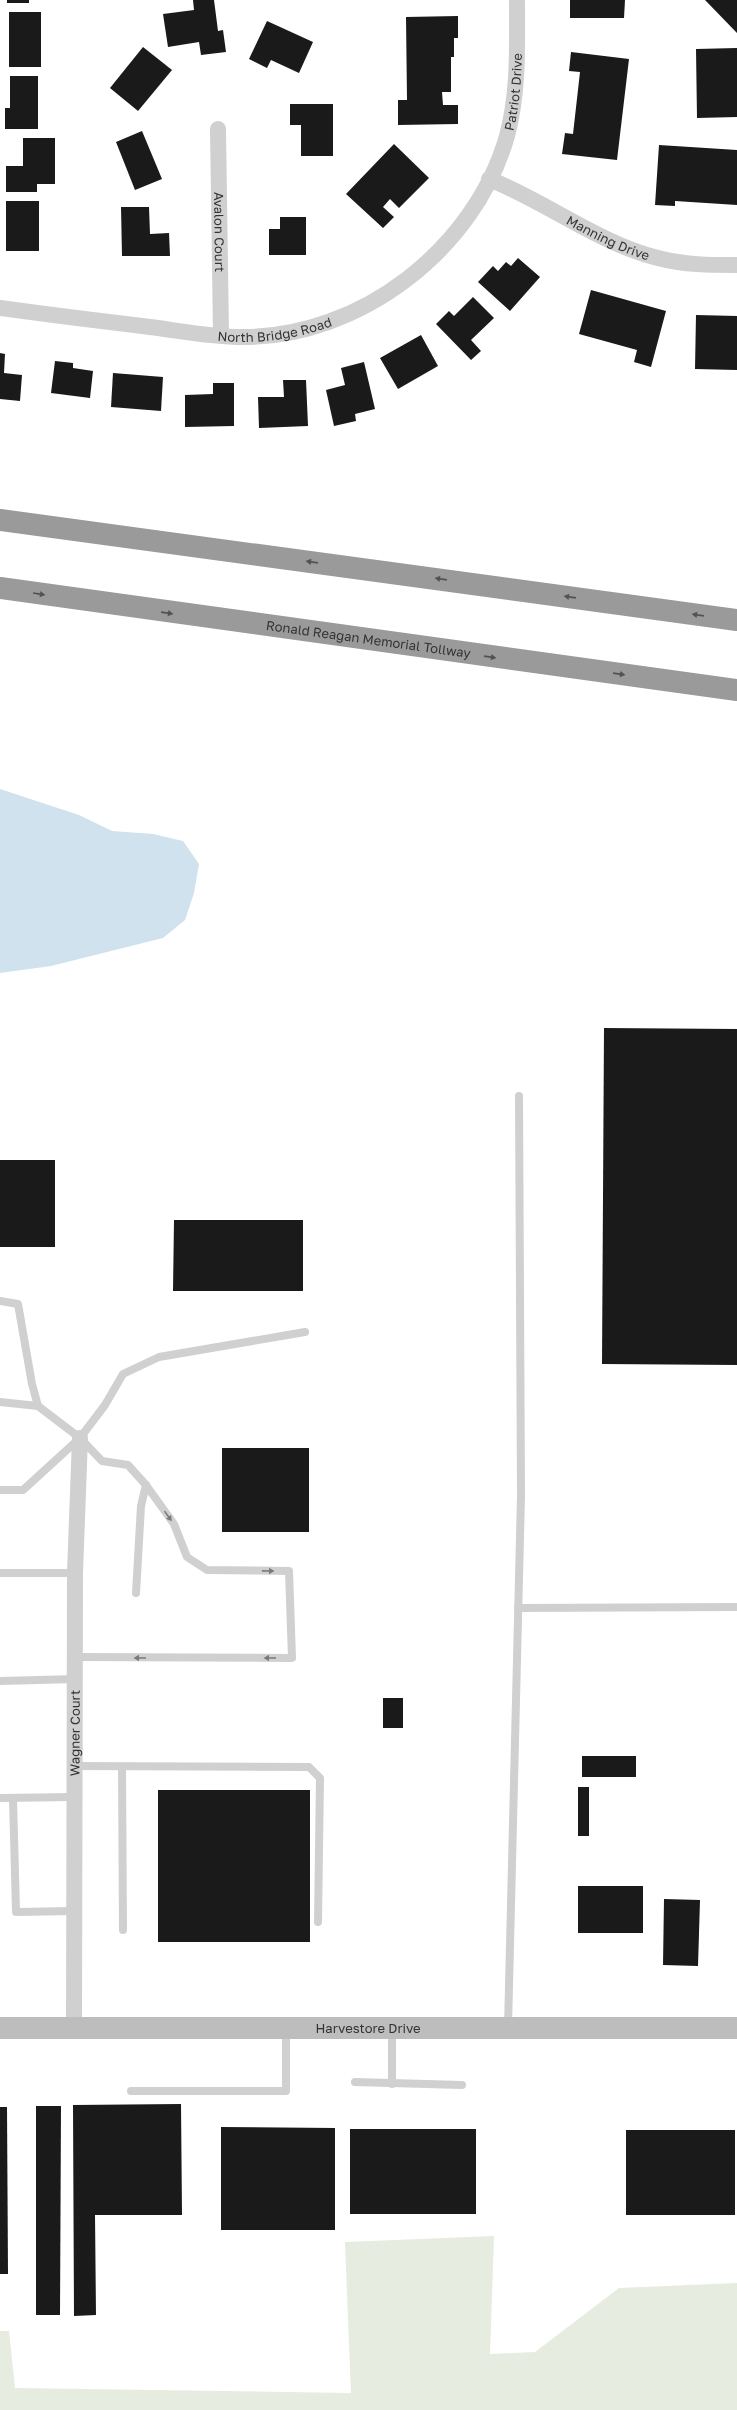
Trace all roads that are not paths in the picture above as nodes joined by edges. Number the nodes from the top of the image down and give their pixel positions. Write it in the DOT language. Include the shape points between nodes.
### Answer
graph roads {
  1 [pos="517,0"];
  2 [pos="218,129"];
  3 [pos="489,179"];
  4 [pos="737,265"];
  5 [pos="0,308"];
  6 [pos="220,335"];
  7 [pos="0,520"];
  8 [pos="0,588"];
  9 [pos="737,620"];
  10 [pos="737,690"];
  11 [pos="519,1096"];
  12 [pos="0,1301"];
  13 [pos="305,1332"];
  14 [pos="0,1402"];
  15 [pos="38,1406"];
  16 [pos="80,1438"];
  17 [pos="146,1485"];
  18 [pos="0,1490"];
  19 [pos="0,1573"];
  20 [pos="75,1573"];
  21 [pos="136,1593"];
  22 [pos="737,1607"];
  23 [pos="518,1608"];
  24 [pos="76,1657"];
  25 [pos="76,1680"];
  26 [pos="0,1681"];
  27 [pos="74,1766"];
  28 [pos="122,1767"];
  29 [pos="75,1797"];
  30 [pos="0,1798"];
  31 [pos="13,1798"];
  32 [pos="74,1911"];
  33 [pos="318,1922"];
  34 [pos="123,1930"];
  35 [pos="0,2028"];
  36 [pos="74,2028"];
  37 [pos="286,2028"];
  38 [pos="392,2028"];
  39 [pos="508,2028"];
  40 [pos="737,2028"];
  41 [pos="355,2082"];
  42 [pos="392,2084"];
  43 [pos="462,2085"];
  44 [pos="131,2091"];
  1 -- 3 [label="street, Patriot Drive" via="514,100 506,137"];
  2 -- 6 [label="street, Avalon Court"];
  3 -- 4 [label="street, Manning Drive" via="515,189 598,233 657,258 689,264"];
  3 -- 6 [label="street, North Bridge Road" via="469,216 443,246 418,271 385,296 343,317 290,333 242,337"];
  5 -- 6 [label="street, North Bridge Road"];
  9 -- 7 [label="highway, one-way"];
  8 -- 10 [label="highway, Ronald Reagan Memorial Tollway, one-way"];
  11 -- 23 [label="lane" via="521,1496"];
  12 -- 15 [label="lane" via="18,1304"];
  13 -- 16 [label="lane" via="160,1356 123,1374 105,1405"];
  14 -- 15 [label="lane"];
  15 -- 16 [label="lane"];
  16 -- 17 [label="lane" via="102,1460 128,1465"];
  16 -- 18 [label="lane" via="23,1490"];
  16 -- 20 [label="street, Wagner Court"];
  17 -- 21 [label="lane" via="142,1506"];
  17 -- 24 [label="lane, one-way" via="174,1524 187,1557 207,1570 289,1571 292,1658"];
  19 -- 20 [label="lane"];
  20 -- 24 [label="street, Wagner Court"];
  22 -- 23 [label="lane"];
  23 -- 39 [label="lane"];
  24 -- 25 [label="street, Wagner Court"];
  25 -- 26 [label="lane"];
  25 -- 27 [label="street, Wagner Court"];
  27 -- 28 [label="lane"];
  27 -- 29 [label="street, Wagner Court"];
  28 -- 33 [label="lane" via="309,1767 320,1778"];
  28 -- 34 [label="lane"];
  29 -- 31 [label="lane"];
  29 -- 32 [label="street, Wagner Court"];
  30 -- 31 [label="lane"];
  31 -- 32 [label="lane" via="16,1912"];
  32 -- 36 [label="street, Wagner Court"];
  35 -- 36 [label="street, Harvestore Drive"];
  36 -- 37 [label="street, Harvestore Drive"];
  37 -- 38 [label="street, Harvestore Drive"];
  37 -- 44 [label="lane" via="286,2092"];
  38 -- 39 [label="street, Harvestore Drive"];
  38 -- 42 [label="lane"];
  39 -- 40 [label="street, Harvestore Drive"];
  41 -- 42 [label="lane"];
  42 -- 43 [label="lane"];
}
